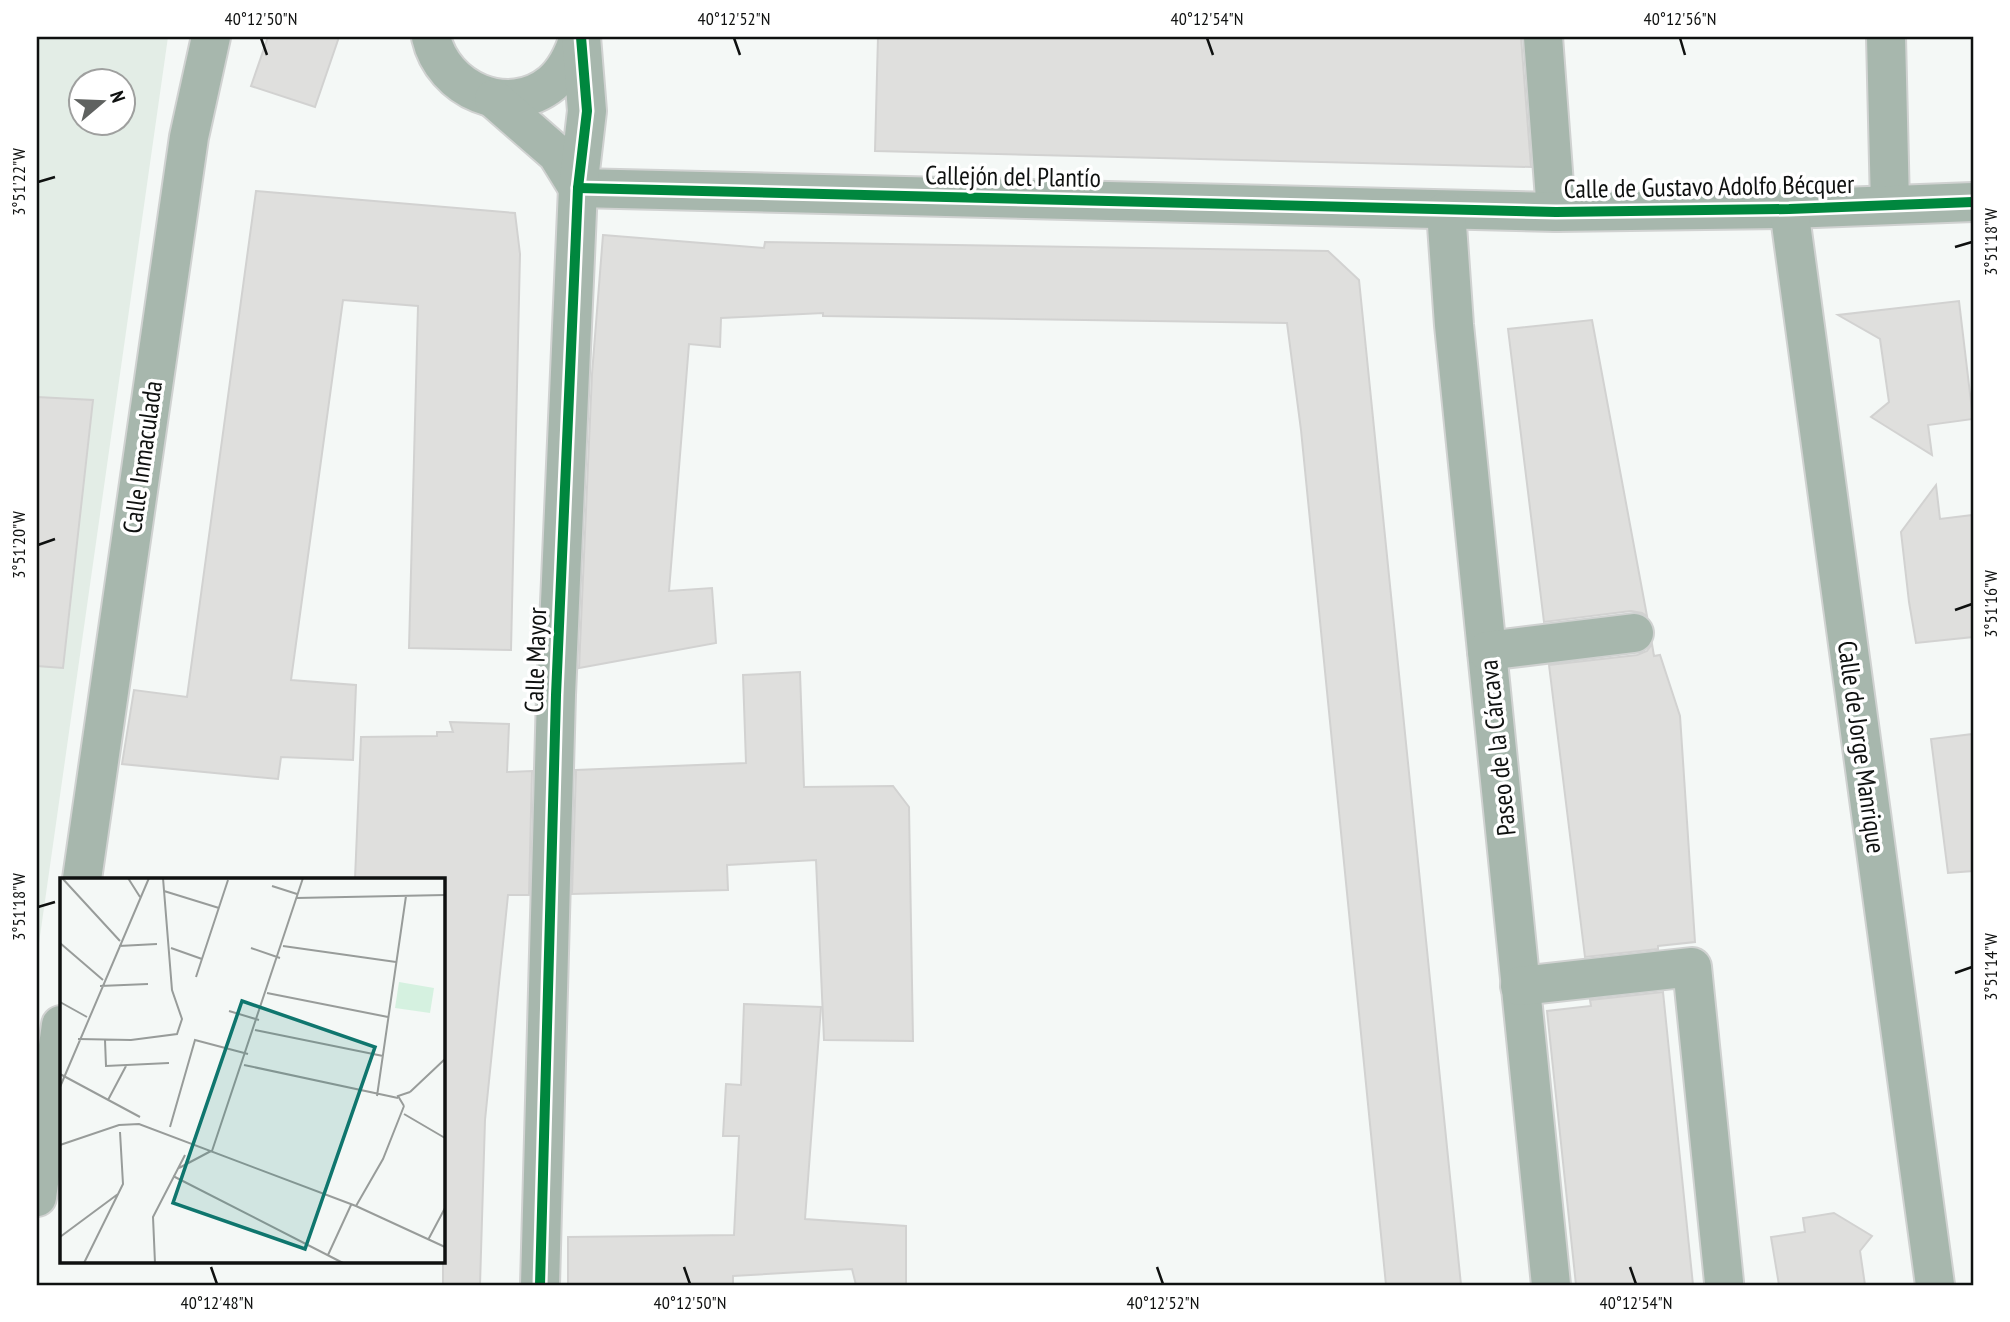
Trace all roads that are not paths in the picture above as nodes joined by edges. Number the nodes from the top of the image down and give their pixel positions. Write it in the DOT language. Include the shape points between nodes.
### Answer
graph roads {
  1 [pos="211,37"];
  2 [pos="430,37"];
  3 [pos="580,37"];
  4 [pos="1543,37"];
  5 [pos="1886,37"];
  6 [pos="494,99"];
  7 [pos="578,188"];
  8 [pos="1973,202"];
  9 [pos="1890,205"];
  10 [pos="1789,209"];
  11 [pos="1446,211"];
  12 [pos="1556,212"];
  13 [pos="1634,633"];
  14 [pos="1487,650"];
  15 [pos="82,878"];
  16 [pos="1520,986"];
  17 [pos="60,1032"];
  18 [pos="37,1197"];
  19 [pos="1724,1282"];
  20 [pos="540,1285"];
  21 [pos="1551,1285"];
  22 [pos="1936,1285"];
  1 -- 15 [label="street, Calle Inmaculada" via="189,137"];
  2 -- 6 [label="street" via="447,72 469,90"];
  3 -- 6 [label="street" via="573,56 553,82 528,96"];
  3 -- 7 [label="street, Calle Mayor" via="587,111"];
  4 -- 12 [label="street"];
  5 -- 9 [label="street"];
  6 -- 7 [label="street" via="557,155"];
  7 -- 11 [label="street, Callejón del Plantío"];
  7 -- 20 [label="street, Calle Mayor" via="556,695"];
  8 -- 9 [label="street, Calle de Gustavo Adolfo Bécquer"];
  9 -- 10 [label="street, Calle de Gustavo Adolfo Bécquer"];
  10 -- 12 [label="street, Calle de Gustavo Adolfo Bécquer"];
  10 -- 22 [label="street, Calle de Jorge Manrique"];
  11 -- 12 [label="street, Calle de Gustavo Adolfo Bécquer"];
  11 -- 14 [label="street, Paseo de la Cárcava"];
  13 -- 14 [label="street"];
  14 -- 16 [label="street, Paseo de la Cárcava"];
  16 -- 19 [label="street" via="1692,967"];
  16 -- 21 [label="street, Paseo de la Cárcava"];
  17 -- 18 [label="street"];
}
